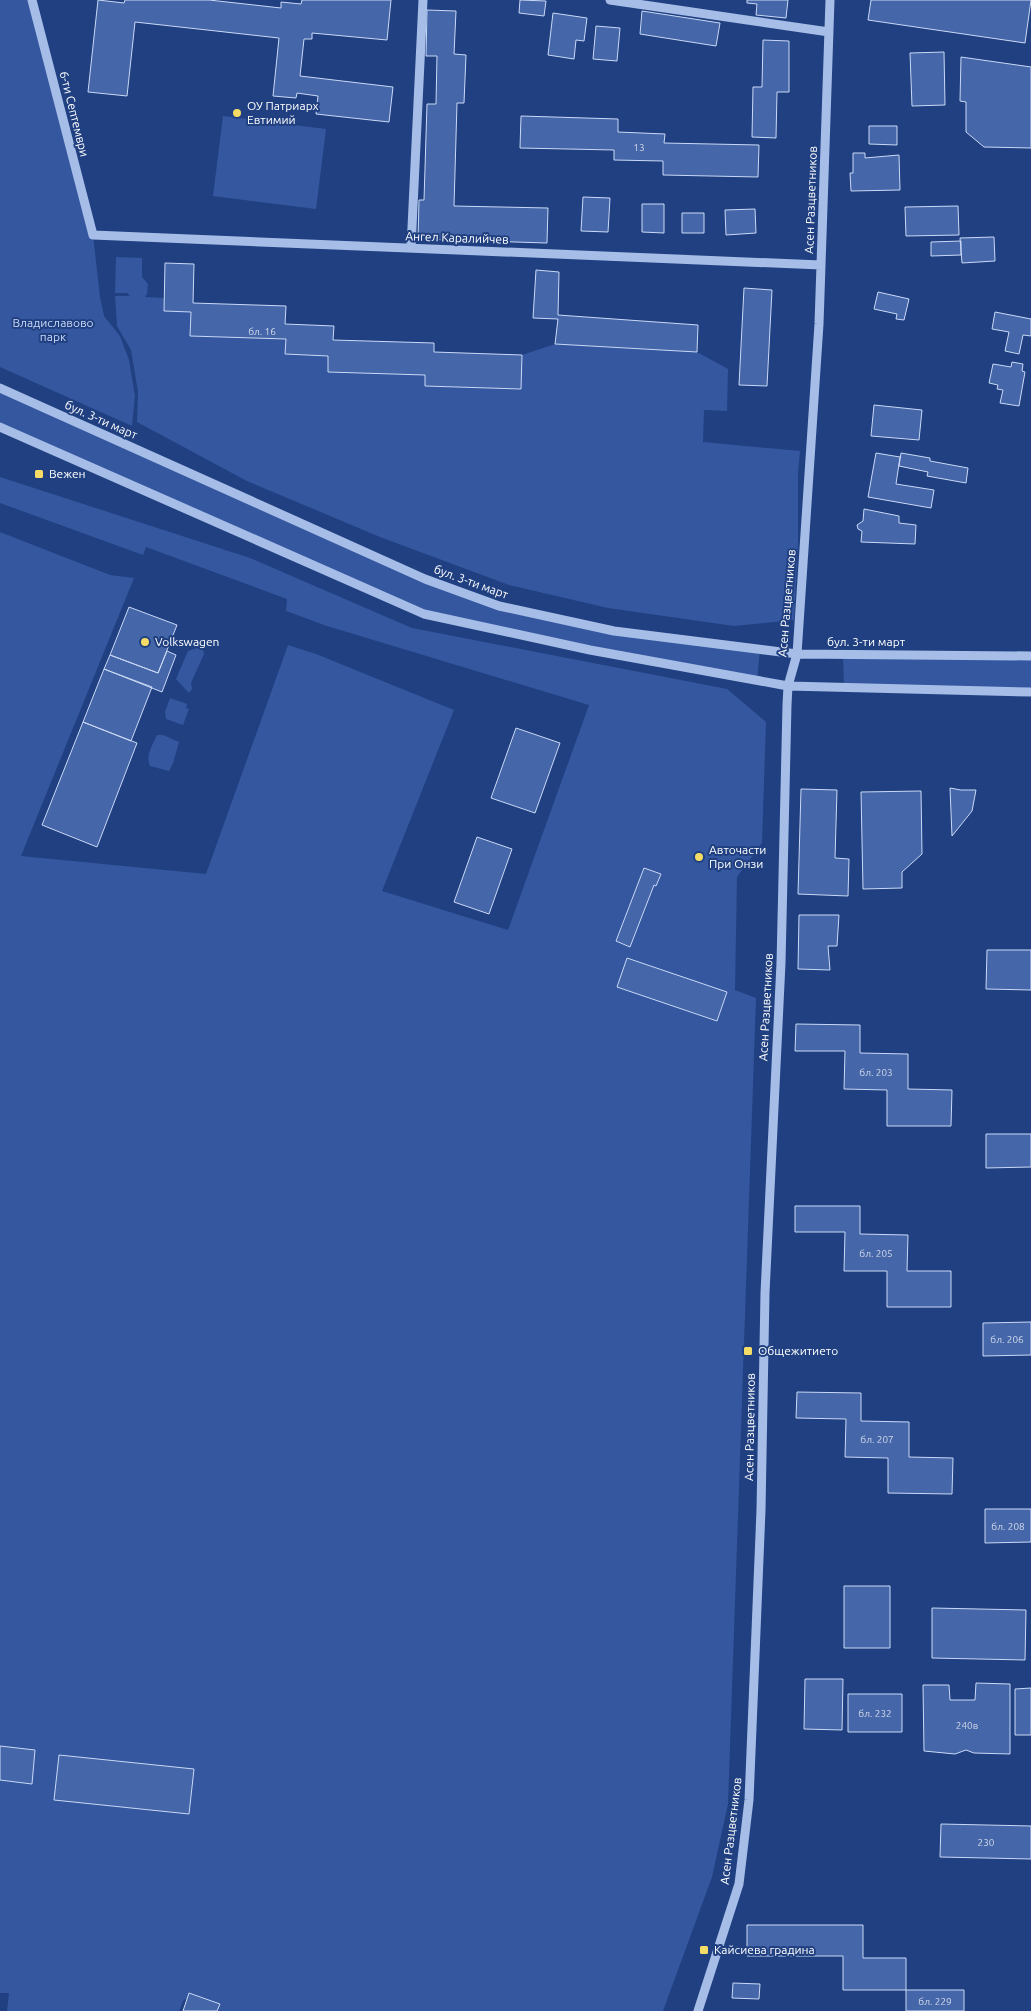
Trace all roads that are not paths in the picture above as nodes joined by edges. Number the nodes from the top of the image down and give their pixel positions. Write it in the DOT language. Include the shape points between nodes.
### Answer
graph roads {
  1 [pos="32,0"];
  2 [pos="422,0"];
  3 [pos="610,0"];
  4 [pos="830,0"];
  5 [pos="829,32"];
  6 [pos="92,235"];
  7 [pos="411,248"];
  8 [pos="821,265"];
  9 [pos="0,388"];
  10 [pos="0,427"];
  11 [pos="797,654"];
  12 [pos="1031,656"];
  13 [pos="788,686"];
  14 [pos="1031,692"];
  15 [pos="698,2011"];
  1 -- 6 [label="street, 6-ти Септември"];
  2 -- 7 [label="street"];
  3 -- 5 [label="street"];
  4 -- 5 [label="street, Асен Разцветников"];
  5 -- 8 [label="street, Асен Разцветников"];
  6 -- 7 [label="street, Ангел Каралийчев"];
  7 -- 8 [label="street, Ангел Каралийчев"];
  8 -- 11 [label="street, Асен Разцветников"];
  9 -- 11 [label="street, бул. 3-ти март" via="426,579 499,606 614,631"];
  10 -- 13 [label="street" via="424,614 590,650"];
  11 -- 12 [label="street, бул. 3-ти март"];
  11 -- 13 [label="street, Асен Разцветников"];
  13 -- 14 [label="street"];
  13 -- 15 [label="street, Асен Разцветников" via="781,963 765,1292 749,1800 739,1884"];
}
